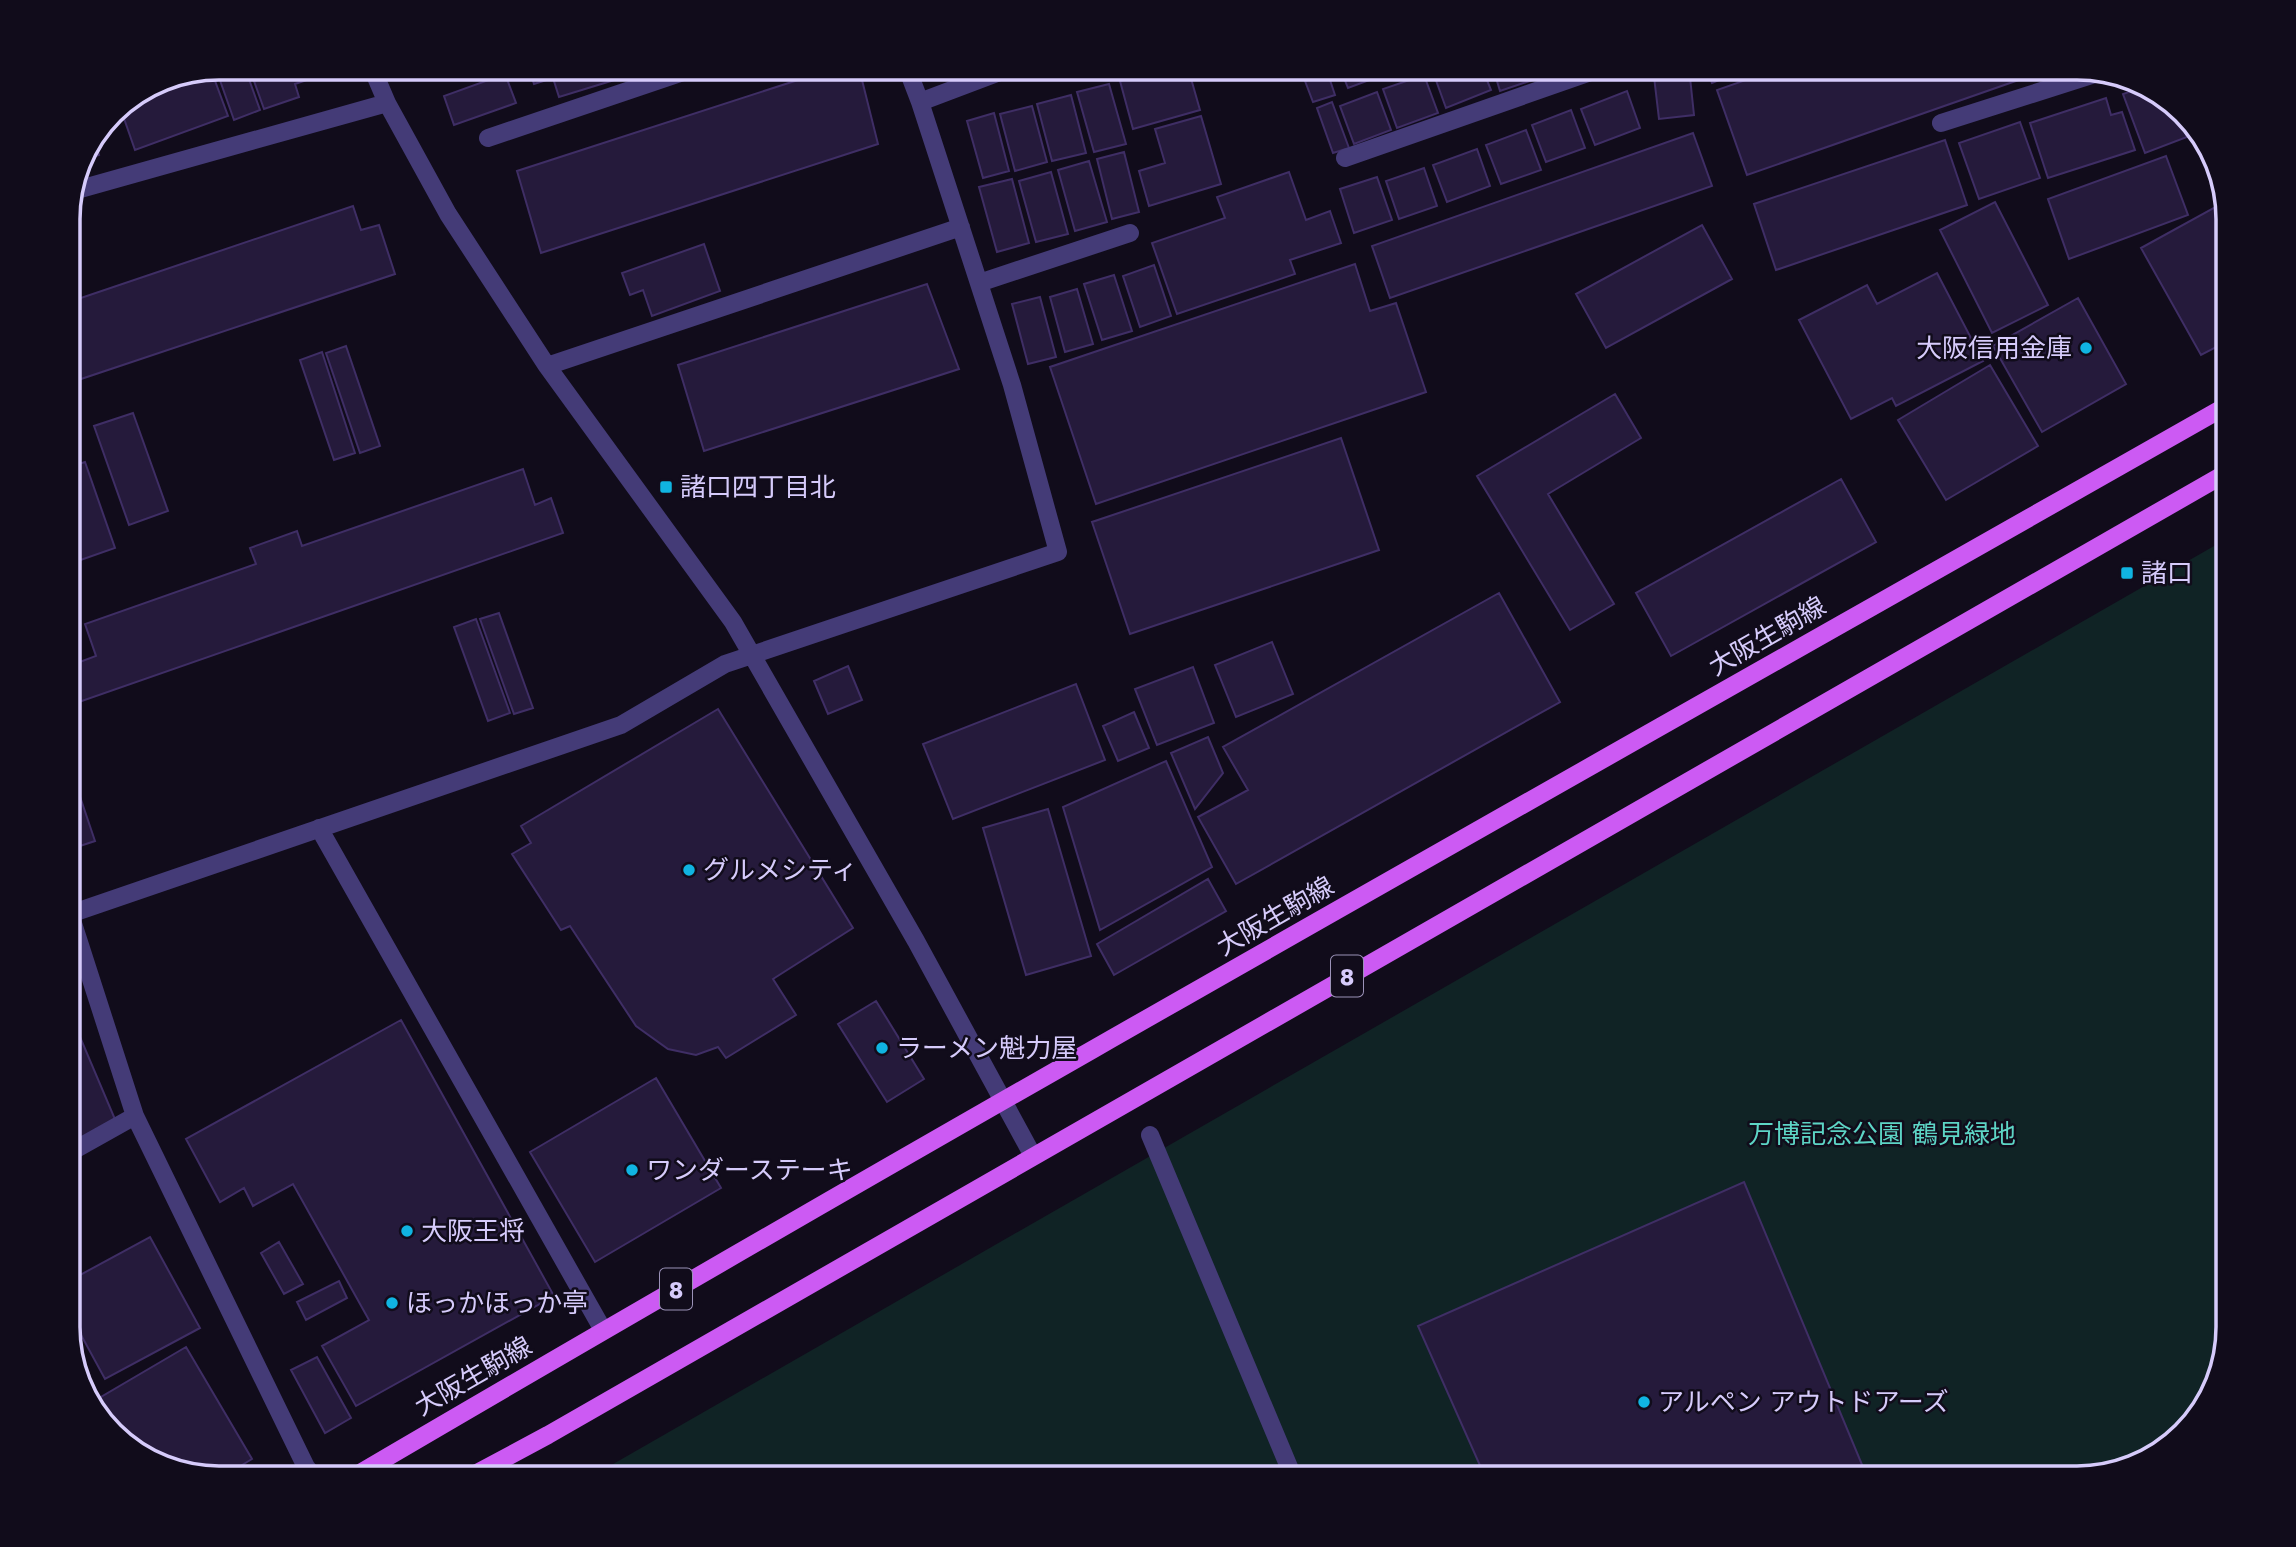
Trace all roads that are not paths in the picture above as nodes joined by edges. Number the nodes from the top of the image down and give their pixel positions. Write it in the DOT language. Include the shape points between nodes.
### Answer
graph roads {
  1 [pos="377,80"];
  2 [pos="660,80"];
  3 [pos="912,80"];
  4 [pos="978,80"];
  5 [pos="1568,80"];
  6 [pos="2076,80"];
  7 [pos="920,102"];
  8 [pos="387,103"];
  9 [pos="1941,123"];
  10 [pos="488,138"];
  11 [pos="1345,158"];
  12 [pos="84,188"];
  13 [pos="961,227"];
  14 [pos="1130,233"];
  15 [pos="979,283"];
  16 [pos="547,366"];
  17 [pos="2216,412"];
  18 [pos="2216,478"];
  19 [pos="752,656"];
  20 [pos="319,828"];
  21 [pos="81,908"];
  22 [pos="81,949"];
  23 [pos="1003,1101"];
  24 [pos="135,1116"];
  25 [pos="1150,1135"];
  26 [pos="81,1146"];
  27 [pos="1033,1156"];
  28 [pos="603,1331"];
  29 [pos="306,1466"];
  30 [pos="372,1466"];
  31 [pos="490,1466"];
  32 [pos="1289,1466"];
  1 -- 8 [label="street"];
  2 -- 10 [label="street"];
  3 -- 7 [label="street"];
  4 -- 7 [label="street"];
  5 -- 11 [label="street"];
  6 -- 9 [label="street"];
  7 -- 13 [label="street"];
  8 -- 12 [label="street"];
  8 -- 16 [label="street" via="448,215"];
  13 -- 15 [label="street"];
  13 -- 16 [label="street"];
  14 -- 15 [label="street"];
  15 -- 19 [label="street" via="1058,552"];
  16 -- 19 [label="street" via="733,622"];
  17 -- 23 [label="main road, 大阪生駒線 / 8"];
  18 -- 27 [label="main road, 8"];
  19 -- 20 [label="street" via="725,664 621,725"];
  19 -- 23 [label="street"];
  20 -- 21 [label="street"];
  20 -- 28 [label="street"];
  22 -- 24 [label="street"];
  23 -- 27 [label="street"];
  23 -- 28 [label="main road, 大阪生駒線 / 8"];
  24 -- 26 [label="street"];
  24 -- 29 [label="street"];
  25 -- 32 [label="street"];
  27 -- 31 [label="main road, 8"];
  28 -- 30 [label="main road, 大阪生駒線 / 8"];
}
